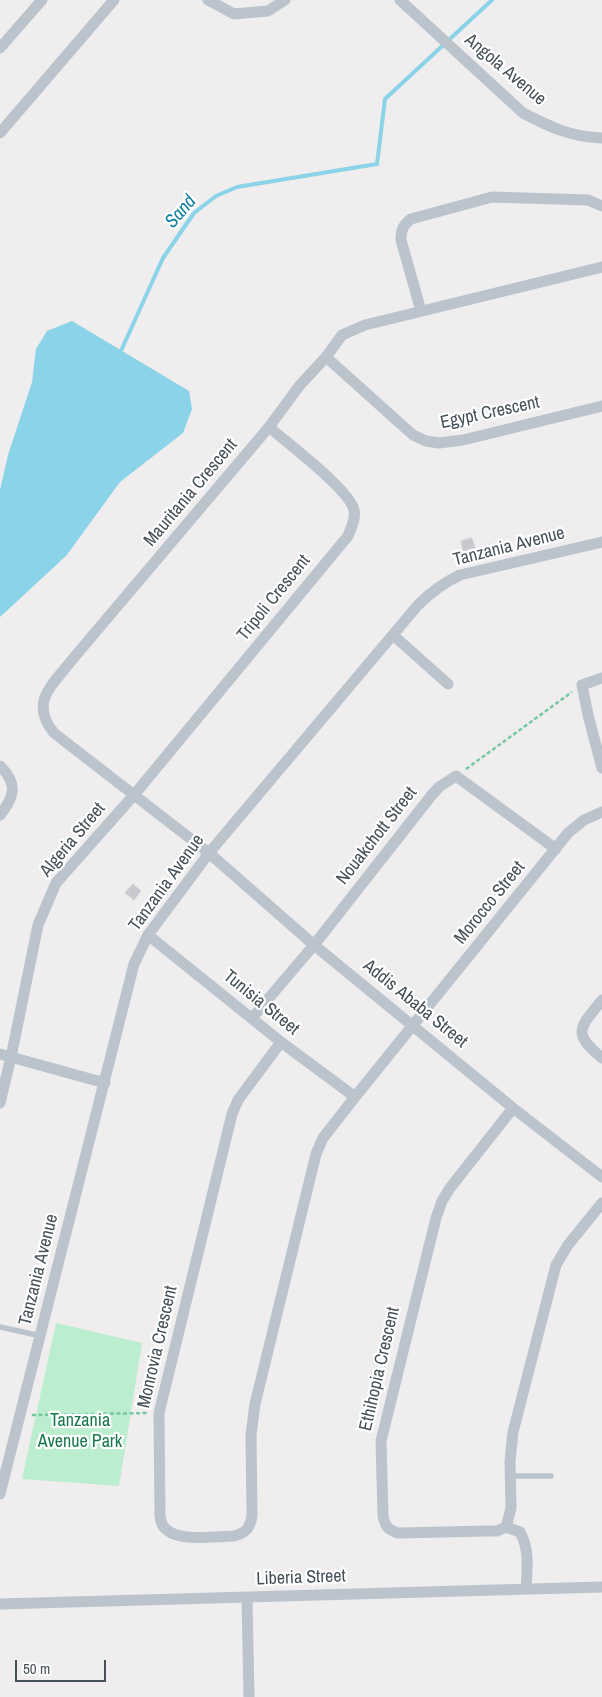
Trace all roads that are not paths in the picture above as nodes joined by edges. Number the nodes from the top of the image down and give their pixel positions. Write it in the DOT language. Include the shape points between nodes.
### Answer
graph roads {
  1 [pos="42,0"];
  2 [pos="114,0"];
  3 [pos="208,0"];
  4 [pos="285,0"];
  5 [pos="404,4"];
  6 [pos="0,48"];
  7 [pos="0,133"];
  8 [pos="602,138"];
  9 [pos="602,206"];
  10 [pos="602,267"];
  11 [pos="421,311"];
  12 [pos="326,357"];
  13 [pos="602,406"];
  14 [pos="269,427"];
  15 [pos="602,542"];
  16 [pos="393,634"];
  17 [pos="602,678"];
  18 [pos="448,684"];
  19 [pos="0,766"];
  20 [pos="602,768"];
  21 [pos="134,795"];
  22 [pos="602,812"];
  23 [pos="0,815"];
  24 [pos="556,849"];
  25 [pos="209,853"];
  26 [pos="148,935"];
  27 [pos="314,944"];
  28 [pos="602,1000"];
  29 [pos="252,1018"];
  30 [pos="414,1025"];
  31 [pos="281,1042"];
  32 [pos="6,1055"];
  33 [pos="602,1058"];
  34 [pos="105,1083"];
  35 [pos="355,1097"];
  36 [pos="0,1103"];
  37 [pos="513,1108"];
  38 [pos="602,1178"];
  39 [pos="602,1203"];
  40 [pos="0,1327"];
  41 [pos="41,1336"];
  42 [pos="510,1476"];
  43 [pos="551,1476"];
  44 [pos="0,1494"];
  45 [pos="506,1527"];
  46 [pos="602,1587"];
  47 [pos="526,1589"];
  48 [pos="247,1598"];
  49 [pos="0,1604"];
  50 [pos="249,1697"];
  1 -- 6 [label="street"];
  2 -- 7 [label="street"];
  3 -- 4 [label="street" via="234,14 268,11"];
  5 -- 8 [label="street, Angola Avenue" via="524,113 566,133"];
  9 -- 11 [label="street" via="588,200 492,197 411,219 403,226 401,240"];
  10 -- 11 [label="street, Mauritania Crescent"];
  11 -- 12 [label="street, Mauritania Crescent" via="348,331"];
  12 -- 13 [label="street, Egypt Crescent" via="413,435 426,441 463,440"];
  12 -- 14 [label="street, Mauritania Crescent"];
  14 -- 21 [label="street, Tripoli Crescent" via="341,489 354,509 352,527 348,536"];
  14 -- 21 [label="street, Mauritania Crescent" via="71,661 48,690 43,702 46,724 54,733"];
  15 -- 16 [label="street, Tanzania Avenue" via="446,582 432,591"];
  16 -- 18 [label="street"];
  16 -- 25 [label="street, Tanzania Avenue"];
  17 -- 20 [label="street" via="582,685"];
  19 -- 23 [label="street" via="13,784 11,799"];
  21 -- 25 [label="street, Mauritania Crescent"];
  21 -- 32 [label="street, Algeria Street" via="56,883 38,925"];
  22 -- 24 [label="street, Morocco Street" via="575,826"];
  24 -- 27 [label="street, Nouakchott Street" via="456,776 431,796"];
  24 -- 30 [label="street, Morocco Street"];
  25 -- 26 [label="street, Tanzania Avenue"];
  25 -- 27 [label="street, Addis Ababa Street"];
  26 -- 29 [label="street, Tunisia Street"];
  26 -- 34 [label="street, Tanzania Avenue" via="134,964"];
  27 -- 29 [label="street, Nouakchott Street"];
  27 -- 30 [label="street, Addis Ababa Street"];
  28 -- 33 [label="street" via="581,1031 582,1037"];
  29 -- 31 [label="street, Tunisia Street"];
  30 -- 35 [label="street, Morocco Street"];
  30 -- 37 [label="street, Addis Ababa Street"];
  31 -- 35 [label="street, Tunisia Street"];
  31 -- 35 [label="street, Monrovia Crescent" via="238,1100 232,1114 159,1413 160,1516 166,1530 183,1537 234,1536 248,1529 252,1516 251,1435 255,1404 316,1154 323,1138"];
  32 -- 34 [label="street"];
  32 -- 36 [label="street, Algeria Street"];
  34 -- 41 [label="street, Tanzania Avenue"];
  37 -- 38 [label="street, Addis Ababa Street"];
  37 -- 45 [label="street, Ethihopia Crescent" via="442,1201 381,1441 383,1516 385,1526 391,1531 497,1531"];
  39 -- 42 [label="street" via="556,1265 513,1432"];
  40 -- 41 [label="lane"];
  41 -- 44 [label="street, Tanzania Avenue"];
  42 -- 43 [label="lane"];
  42 -- 45 [label="street" via="511,1508"];
  45 -- 47 [label="street" via="520,1532 524,1538 527,1550"];
  46 -- 47 [label="street, Liberia Street"];
  47 -- 48 [label="street, Liberia Street"];
  48 -- 49 [label="street, Liberia Street"];
  48 -- 50 [label="street"];
}
